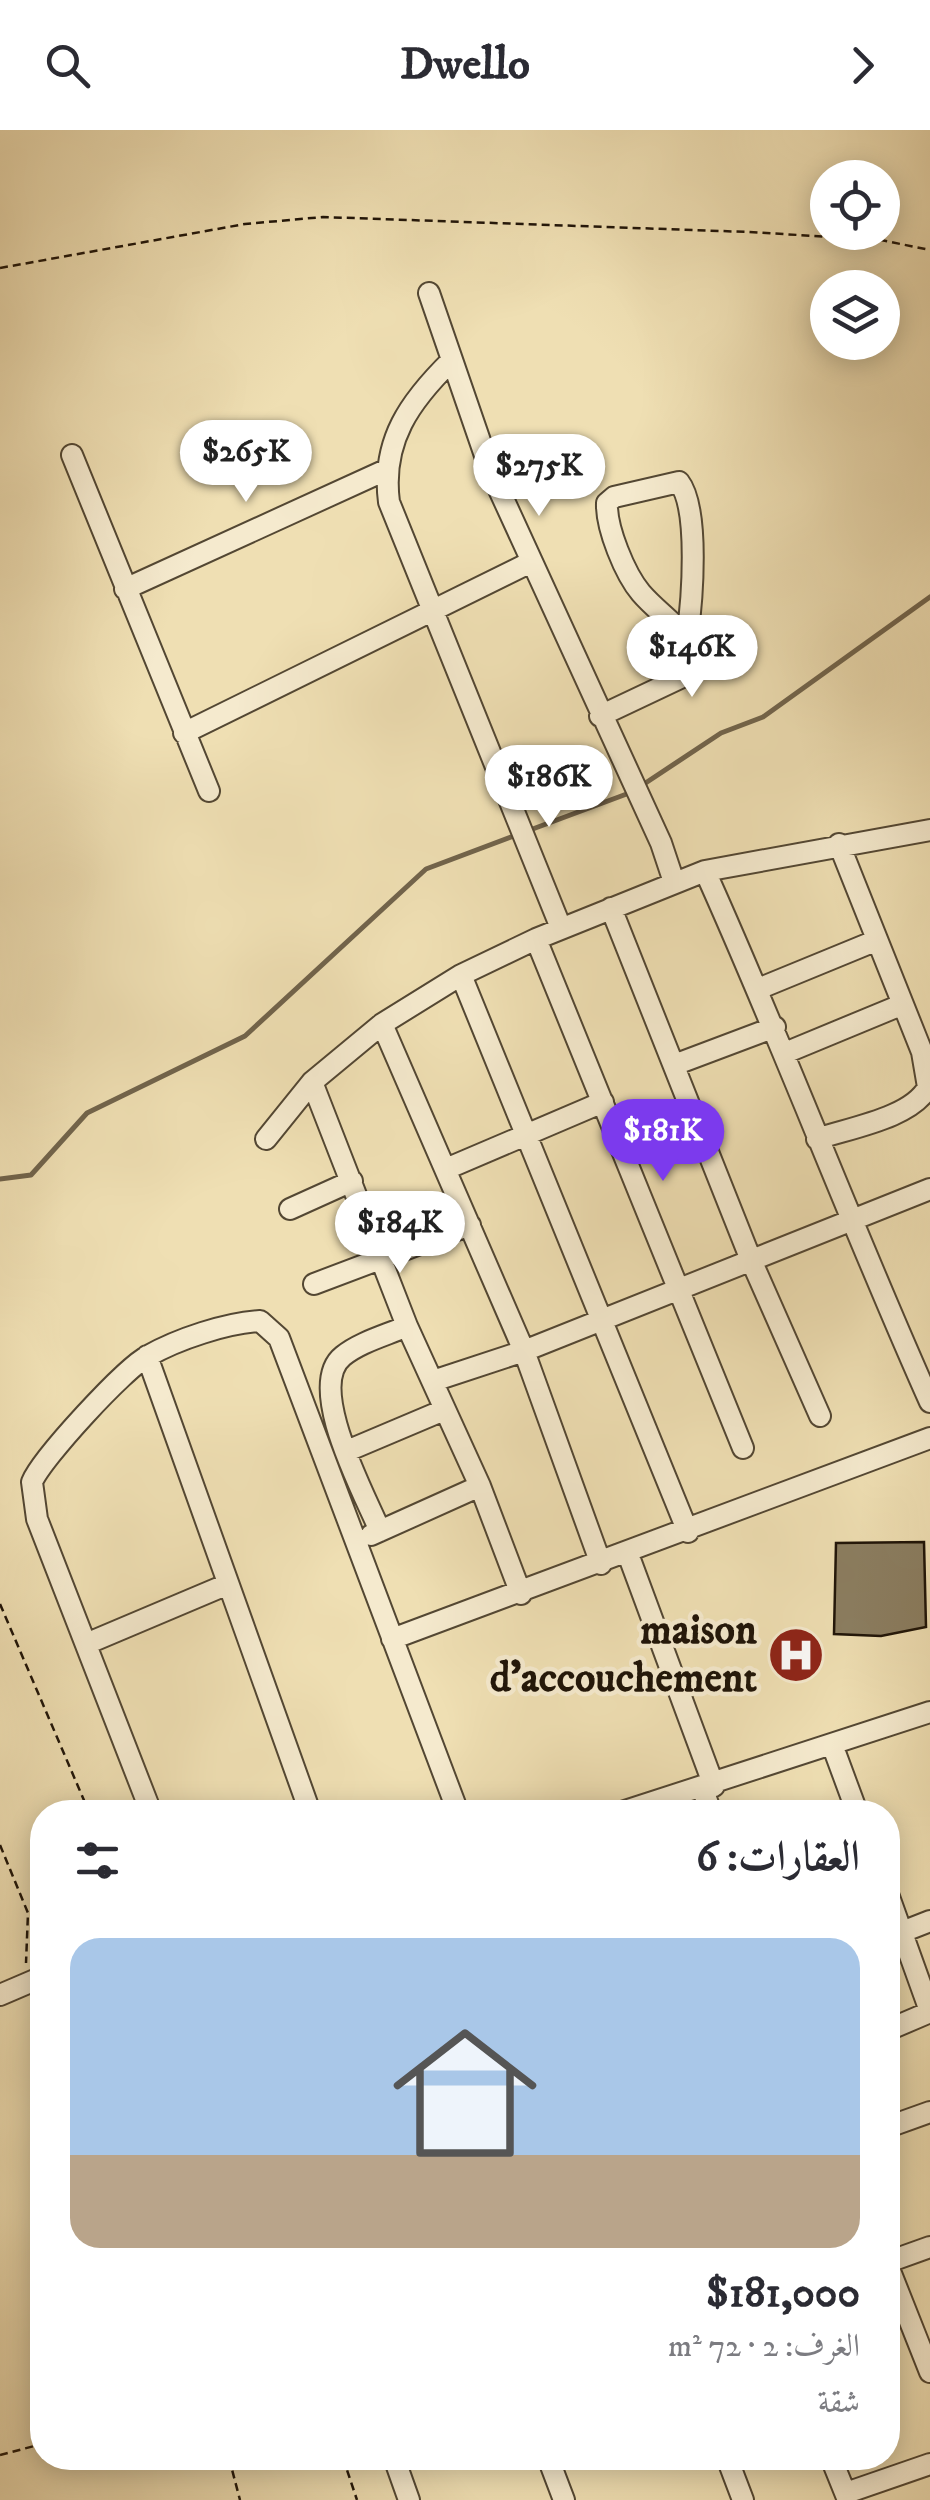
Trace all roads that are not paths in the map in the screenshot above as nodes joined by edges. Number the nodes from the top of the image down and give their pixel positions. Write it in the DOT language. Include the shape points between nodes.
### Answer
graph roads {
  1 [pos="429,292"];
  2 [pos="452,360"];
  3 [pos="72,455"];
  4 [pos="388,469"];
  5 [pos="531,562"];
  6 [pos="125,589"];
  7 [pos="434,613"];
  8 [pos="687,636"];
  9 [pos="600,716"];
  10 [pos="184,733"];
  11 [pos="209,790"];
  12 [pos="930,832"];
  13 [pos="839,844"];
  14 [pos="705,871"];
  15 [pos="674,882"];
  16 [pos="610,908"];
  17 [pos="561,928"];
  18 [pos="536,939"];
  19 [pos="875,940"];
  20 [pos="461,975"];
  21 [pos="758,989"];
  22 [pos="901,1006"];
  23 [pos="382,1024"];
  24 [pos="775,1027"];
  25 [pos="784,1052"];
  26 [pos="674,1065"];
  27 [pos="312,1082"];
  28 [pos="603,1102"];
  29 [pos="527,1135"];
  30 [pos="266,1139"];
  31 [pos="817,1139"];
  32 [pos="446,1169"];
  33 [pos="352,1181"];
  34 [pos="930,1189"];
  35 [pos="290,1209"];
  36 [pos="848,1220"];
  37 [pos="470,1224"];
  38 [pos="383,1255"];
  39 [pos="751,1260"];
  40 [pos="314,1284"];
  41 [pos="678,1288"];
  42 [pos="601,1319"];
  43 [pos="407,1326"];
  44 [pos="524,1351"];
  45 [pos="146,1356"];
  46 [pos="432,1381"];
  47 [pos="930,1402"];
  48 [pos="444,1410"];
  49 [pos="820,1416"];
  50 [pos="930,1438"];
  51 [pos="743,1448"];
  52 [pos="347,1452"];
  53 [pos="480,1486"];
  54 [pos="380,1531"];
  55 [pos="688,1532"];
  56 [pos="356,1542"];
  57 [pos="628,1554"];
  58 [pos="602,1564"];
  59 [pos="228,1584"];
  60 [pos="521,1594"];
  61 [pos="392,1639"];
  62 [pos="86,1644"];
  63 [pos="930,1712"];
  64 [pos="833,1747"];
  65 [pos="709,1788"];
  66 [pos="146,1800"];
  67 [pos="306,1800"];
  68 [pos="453,1800"];
  69 [pos="666,1800"];
  70 [pos="710,1800"];
  71 [pos="853,1800"];
  72 [pos="930,1921"];
  73 [pos="900,1927"];
  74 [pos="902,1932"];
  75 [pos="30,1981"];
  76 [pos="0,1995"];
  77 [pos="930,2012"];
  78 [pos="900,2025"];
  79 [pos="930,2112"];
  80 [pos="900,2123"];
  81 [pos="930,2247"];
  82 [pos="900,2259"];
  83 [pos="900,2295"];
  84 [pos="930,2372"];
  85 [pos="930,2464"];
  86 [pos="399,2470"];
  87 [pos="553,2470"];
  88 [pos="732,2470"];
  89 [pos="836,2470"];
  90 [pos="847,2497"];
  91 [pos="410,2500"];
  92 [pos="564,2500"];
  93 [pos="743,2500"];
  1 -- 2 [label="street"];
  2 -- 4 [label="street" via="393,436"];
  2 -- 5 [label="street"];
  3 -- 6 [label="street"];
  4 -- 6 [label="street"];
  4 -- 7 [label="street" via="389,502"];
  5 -- 7 [label="street"];
  5 -- 9 [label="street"];
  6 -- 10 [label="street"];
  7 -- 10 [label="street"];
  7 -- 17 [label="street"];
  8 -- 8 [label="street" via="690,516 684,490 679,482 614,497 606,517 639,590"];
  8 -- 9 [label="street" via="696,653 693,672"];
  9 -- 15 [label="street"];
  10 -- 11 [label="street"];
  12 -- 13 [label="street"];
  13 -- 14 [label="street"];
  13 -- 19 [label="street"];
  14 -- 15 [label="street"];
  14 -- 21 [label="street"];
  15 -- 16 [label="street"];
  16 -- 17 [label="street"];
  16 -- 26 [label="street"];
  17 -- 18 [label="street"];
  18 -- 20 [label="street"];
  18 -- 28 [label="street"];
  19 -- 21 [label="street"];
  19 -- 22 [label="street"];
  20 -- 23 [label="street"];
  20 -- 29 [label="street"];
  21 -- 24 [label="street"];
  22 -- 25 [label="street"];
  22 -- 31 [label="street" via="929,1076 925,1094 905,1108"];
  23 -- 27 [label="street"];
  23 -- 32 [label="street"];
  24 -- 25 [label="street"];
  24 -- 26 [label="street"];
  25 -- 31 [label="street"];
  26 -- 39 [label="street"];
  27 -- 30 [label="street"];
  27 -- 33 [label="street"];
  28 -- 29 [label="street"];
  28 -- 41 [label="street"];
  29 -- 32 [label="street"];
  29 -- 42 [label="street"];
  31 -- 36 [label="street"];
  32 -- 37 [label="street"];
  33 -- 35 [label="street"];
  33 -- 38 [label="street"];
  34 -- 36 [label="street"];
  36 -- 39 [label="street"];
  36 -- 47 [label="street"];
  37 -- 38 [label="street"];
  37 -- 44 [label="street"];
  38 -- 40 [label="street"];
  38 -- 43 [label="street"];
  39 -- 41 [label="street"];
  39 -- 49 [label="street"];
  41 -- 42 [label="street"];
  41 -- 51 [label="street"];
  42 -- 44 [label="street"];
  42 -- 55 [label="street"];
  43 -- 46 [label="street"];
  43 -- 52 [label="street" via="344,1355 334,1367 332,1409"];
  44 -- 46 [label="street"];
  44 -- 58 [label="street"];
  45 -- 56 [label="street" via="237,1324 268,1323"];
  45 -- 59 [label="street"];
  45 -- 62 [label="street" via="32,1482 38,1520"];
  46 -- 48 [label="street"];
  48 -- 52 [label="street"];
  48 -- 53 [label="street"];
  50 -- 55 [label="street"];
  52 -- 54 [label="street"];
  53 -- 54 [label="street"];
  53 -- 60 [label="street"];
  54 -- 56 [label="street"];
  55 -- 57 [label="street"];
  56 -- 61 [label="street"];
  57 -- 58 [label="street"];
  57 -- 65 [label="street"];
  58 -- 60 [label="street"];
  59 -- 62 [label="street"];
  59 -- 67 [label="street"];
  60 -- 61 [label="street"];
  61 -- 68 [label="street"];
  62 -- 66 [label="street"];
  63 -- 64 [label="street"];
  64 -- 65 [label="street"];
  64 -- 71 [label="street"];
  65 -- 69 [label="street"];
  65 -- 70 [label="street"];
  72 -- 74 [label="street"];
  73 -- 74 [label="street"];
  74 -- 77 [label="street"];
  75 -- 76 [label="street"];
  77 -- 78 [label="street"];
  79 -- 80 [label="street"];
  81 -- 82 [label="street"];
  83 -- 84 [label="street"];
  85 -- 90 [label="street"];
  86 -- 91 [label="street"];
  87 -- 92 [label="street"];
  88 -- 93 [label="street"];
  89 -- 90 [label="street"];
}
